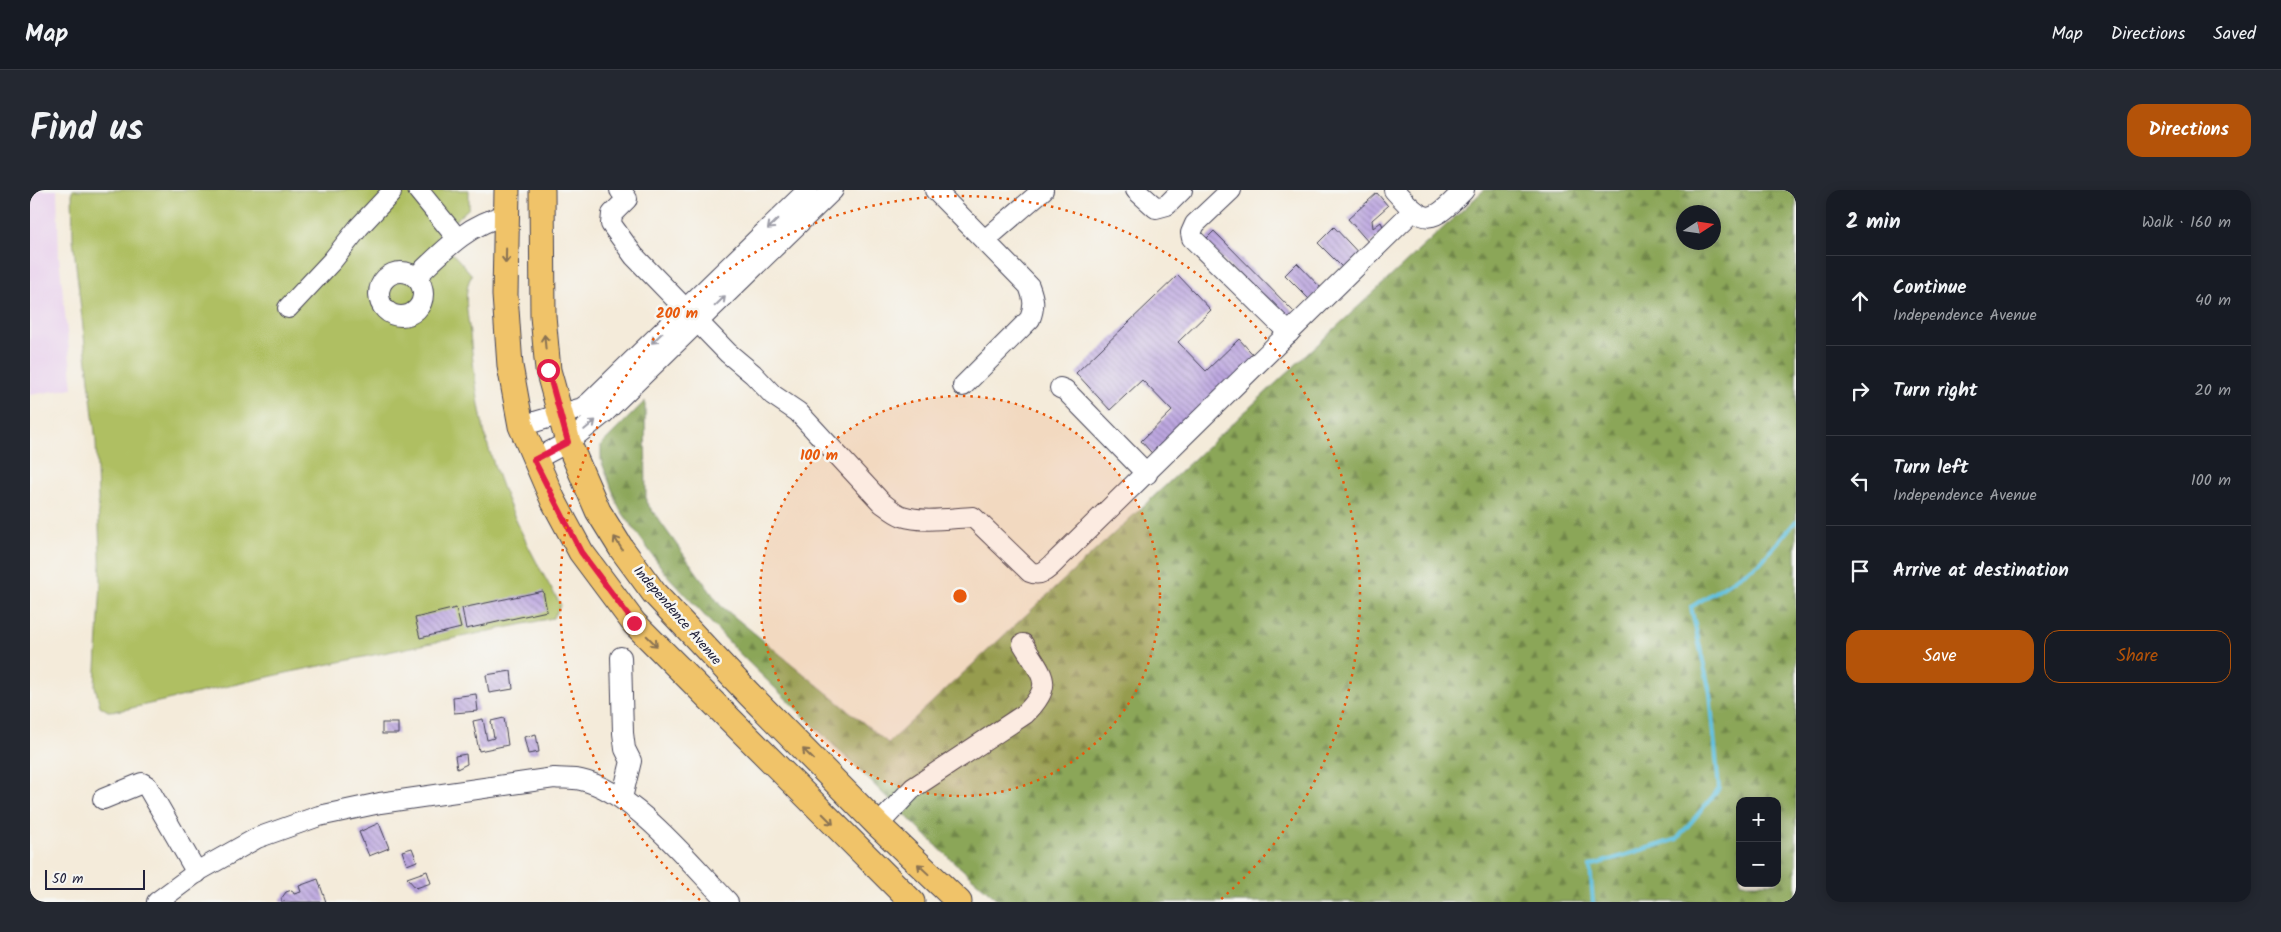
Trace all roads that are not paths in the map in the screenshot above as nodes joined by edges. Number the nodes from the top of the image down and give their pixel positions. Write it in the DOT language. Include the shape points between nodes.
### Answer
graph roads {
  1 [pos="417,190"];
  2 [pos="507,190"];
  3 [pos="542,190"];
  4 [pos="620,190"];
  5 [pos="808,190"];
  6 [pos="833,190"];
  7 [pos="935,190"];
  8 [pos="1043,190"];
  9 [pos="1136,190"];
  10 [pos="1182,190"];
  11 [pos="1231,190"];
  12 [pos="1394,190"];
  13 [pos="1464,190"];
  14 [pos="390,192"];
  15 [pos="1413,211"];
  16 [pos="506,214"];
  17 [pos="456,238"];
  18 [pos="985,240"];
  19 [pos="416,277"];
  20 [pos="288,308"];
  21 [pos="692,316"];
  22 [pos="1290,332"];
  23 [pos="963,386"];
  24 [pos="1060,388"];
  25 [pos="561,414"];
  26 [pos="521,426"];
  27 [pos="568,442"];
  28 [pos="534,460"];
  29 [pos="1147,474"];
  30 [pos="1023,644"];
  31 [pos="622,657"];
  32 [pos="622,798"];
  33 [pos="103,799"];
  34 [pos="878,825"];
  35 [pos="197,873"];
  36 [pos="156,902"];
  37 [pos="728,902"];
  38 [pos="912,902"];
  39 [pos="959,902"];
  1 -- 14 [label="street" via="403,197"];
  1 -- 17 [label="street"];
  2 -- 16 [label="main road"];
  25 -- 3 [label="main road, Independence Avenue, one-way" via="548,370 543,316"];
  4 -- 21 [label="street" via="627,199 612,214 613,230"];
  5 -- 21 [label="street, one-way"];
  21 -- 6 [label="street, one-way"];
  7 -- 18 [label="street"];
  8 -- 18 [label="street"];
  9 -- 10 [label="street" via="1156,208"];
  11 -- 22 [label="street" via="1195,224 1192,238"];
  12 -- 15 [label="street"];
  13 -- 15 [label="street" via="1436,216 1426,217"];
  14 -- 20 [label="street"];
  15 -- 22 [label="street"];
  16 -- 17 [label="street" via="479,224"];
  16 -- 26 [label="main road, one-way" via="505,295 510,366"];
  17 -- 19 [label="street"];
  18 -- 23 [label="street" via="1029,286 1034,309 1030,319"];
  21 -- 25 [label="street, one-way" via="582,408"];
  27 -- 21 [label="street, one-way" via="602,415"];
  21 -- 29 [label="street" via="773,395 798,412 893,512 918,518 973,517 1035,574 1044,572"];
  22 -- 29 [label="street"];
  24 -- 29 [label="street" via="1066,390"];
  25 -- 26 [label="street"];
  25 -- 27 [label="main road, Independence Avenue"];
  26 -- 28 [label="main road"];
  27 -- 28 [label="street"];
  34 -- 27 [label="main road, Independence Avenue, one-way" via="654,593 598,511"];
  28 -- 38 [label="main road, one-way" via="581,552 634,623"];
  30 -- 34 [label="street" via="1043,677 1044,689 1038,701 1025,714 913,788"];
  31 -- 32 [label="street" via="623,733 631,761"];
  32 -- 35 [label="street" via="580,780 554,778 380,802 319,816 257,838"];
  32 -- 37 [label="street" via="644,816"];
  33 -- 35 [label="street" via="142,783 147,786"];
  39 -- 34 [label="main road, Independence Avenue, one-way"];
  35 -- 36 [label="street"];
}
